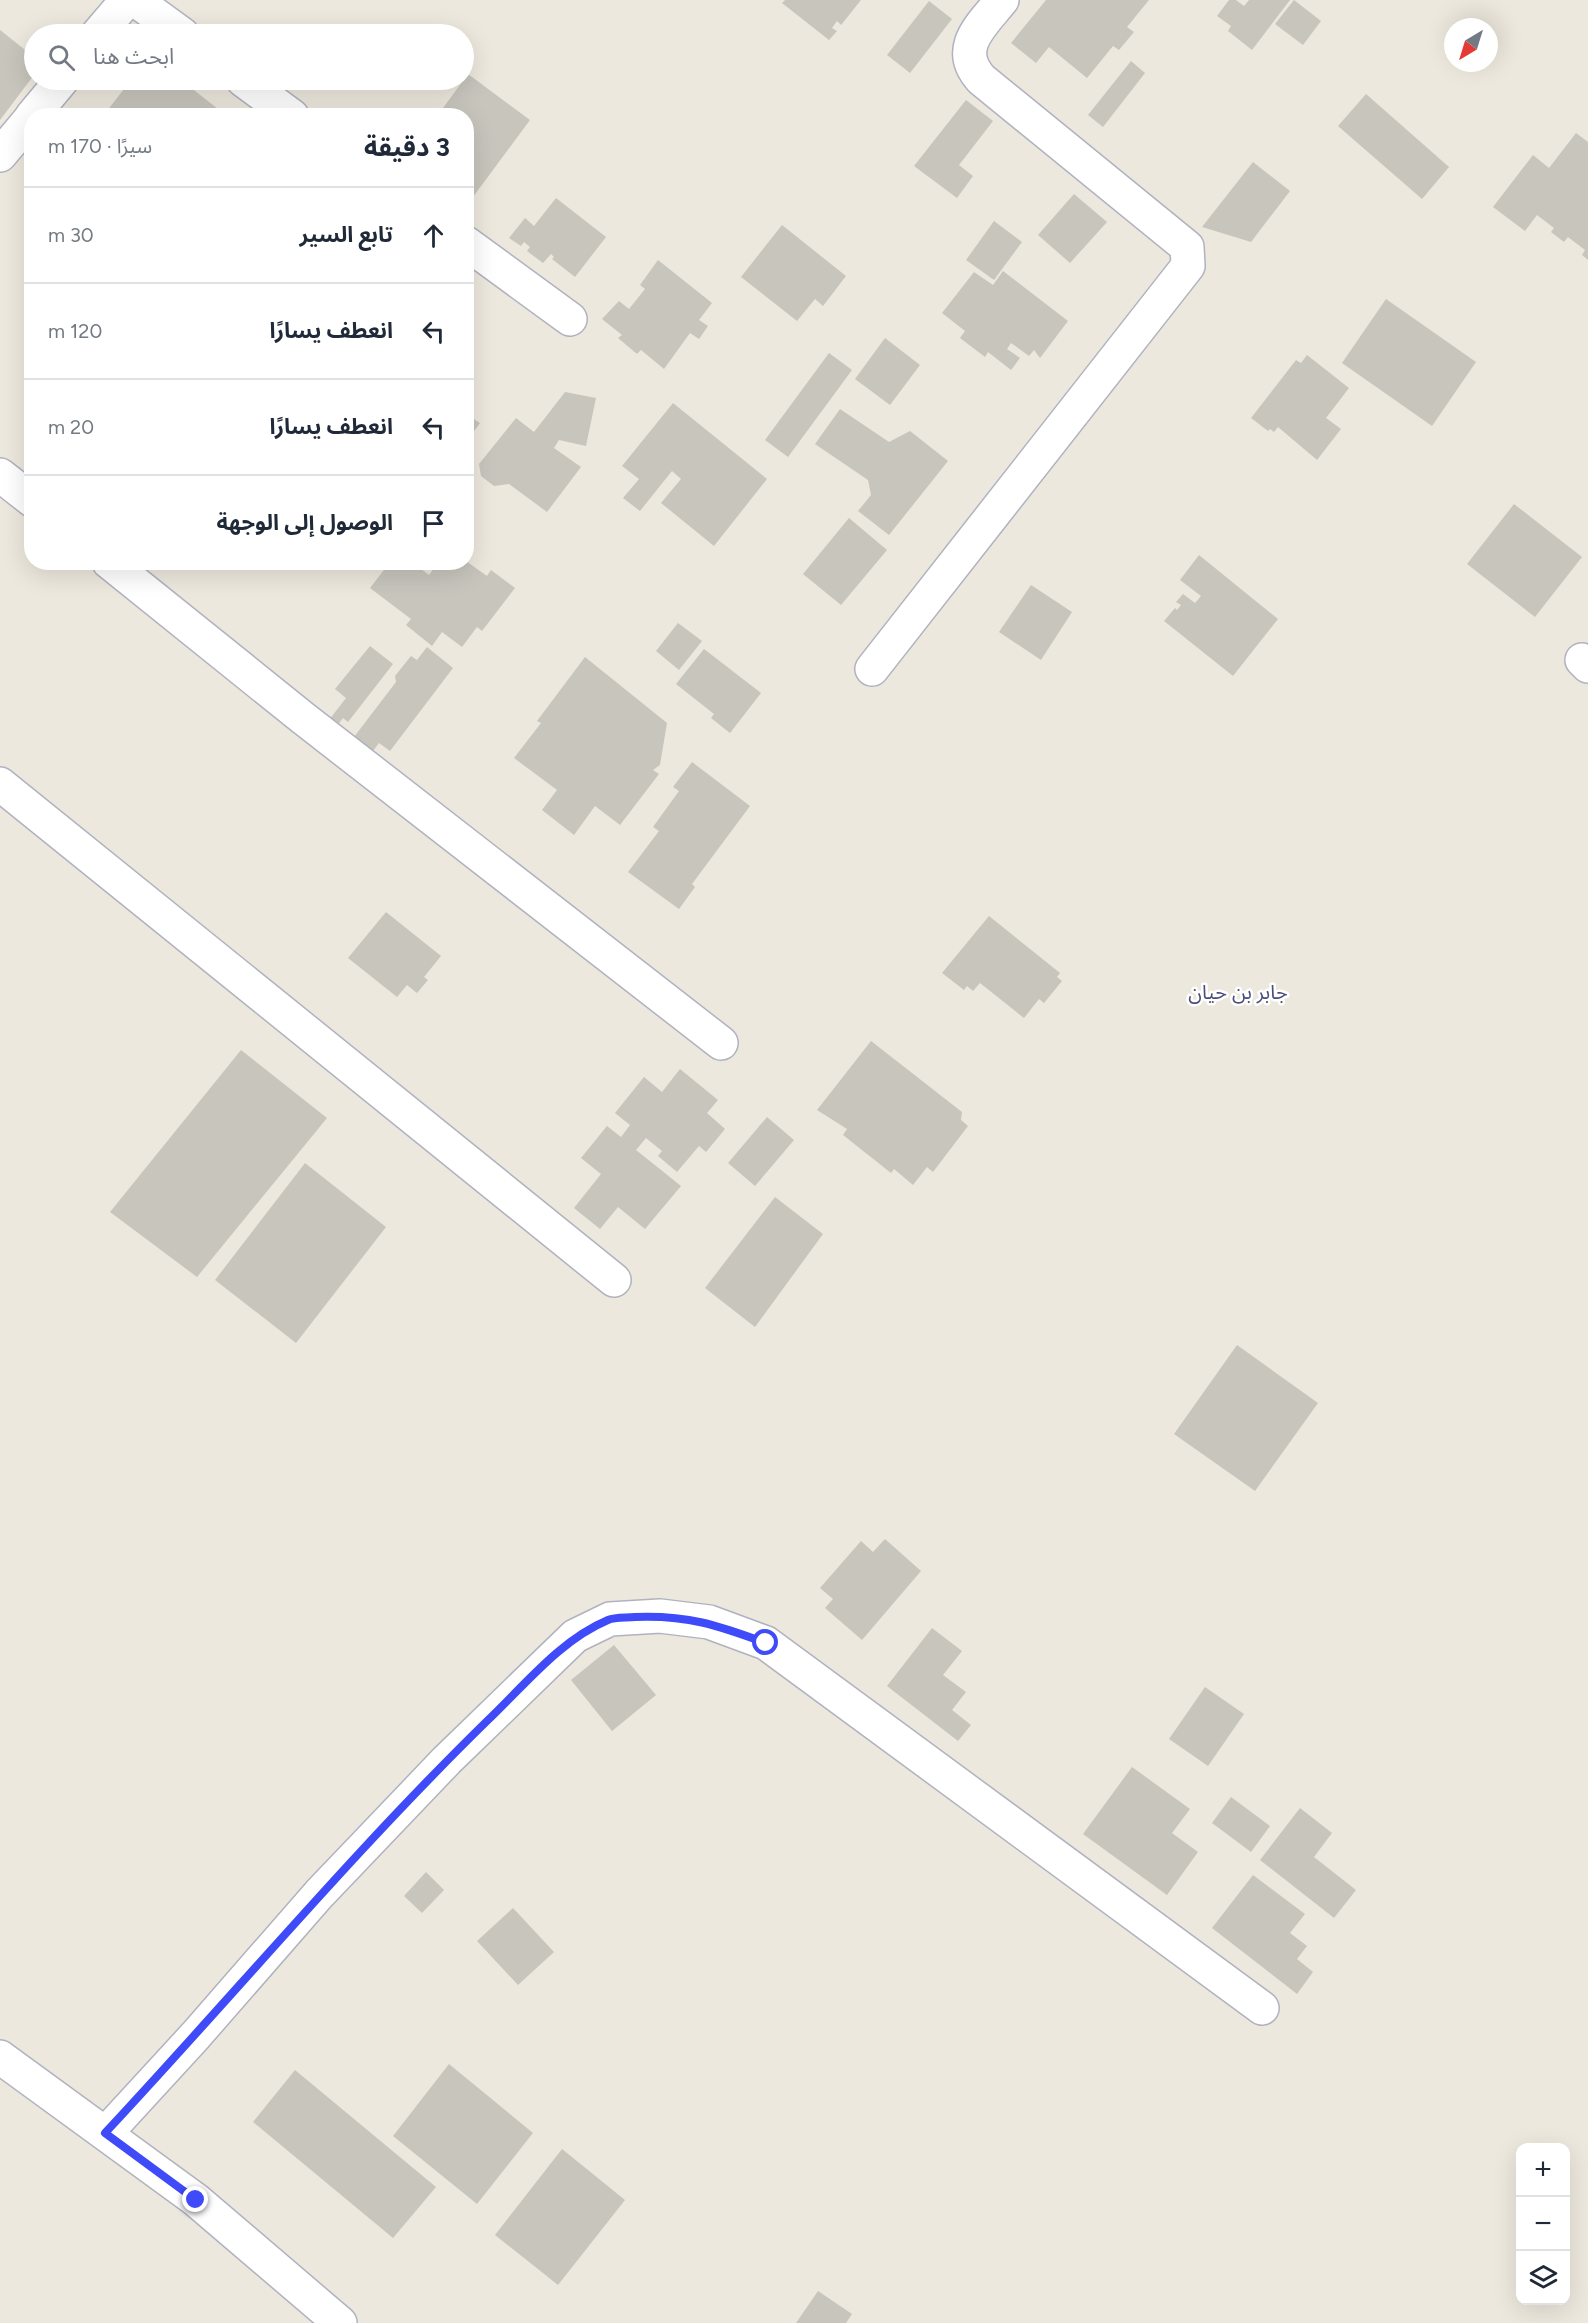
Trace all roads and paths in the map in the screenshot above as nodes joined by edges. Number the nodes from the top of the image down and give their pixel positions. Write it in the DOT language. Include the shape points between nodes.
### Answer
graph roads {
  1 [pos="127,0"];
  2 [pos="135,0"];
  3 [pos="1002,0"];
  4 [pos="107,24"];
  5 [pos="168,24"];
  6 [pos="54,90"];
  7 [pos="257,90"];
  8 [pos="39,108"];
  9 [pos="281,108"];
  10 [pos="24,126"];
  11 [pos="0,155"];
  12 [pos="474,249"];
  13 [pos="570,319"];
  14 [pos="0,475"];
  15 [pos="24,494"];
  16 [pos="119,570"];
  17 [pos="872,669"];
  18 [pos="0,784"];
  19 [pos="721,1043"];
  20 [pos="614,1280"];
  21 [pos="1262,2008"];
  22 [pos="0,2057"];
  23 [pos="105,2133"];
  24 [pos="340,2323"];
  1 -- 4 [label="street"];
  2 -- 5 [label="street"];
  3 -- 17 [label="street" via="976,33 968,55 971,67 1187,247 1188,266"];
  6 -- 8 [label="street"];
  7 -- 9 [label="street"];
  10 -- 11 [label="street"];
  12 -- 13 [label="street"];
  14 -- 15 [label="street"];
  16 -- 19 [label="street"];
  18 -- 20 [label="street"];
  21 -- 23 [label="street" via="766,1643 709,1622 660,1616 610,1619 575,1636 447,1760 318,1894"];
  22 -- 23 [label="street"];
  23 -- 24 [label="street" via="196,2200"];
}
